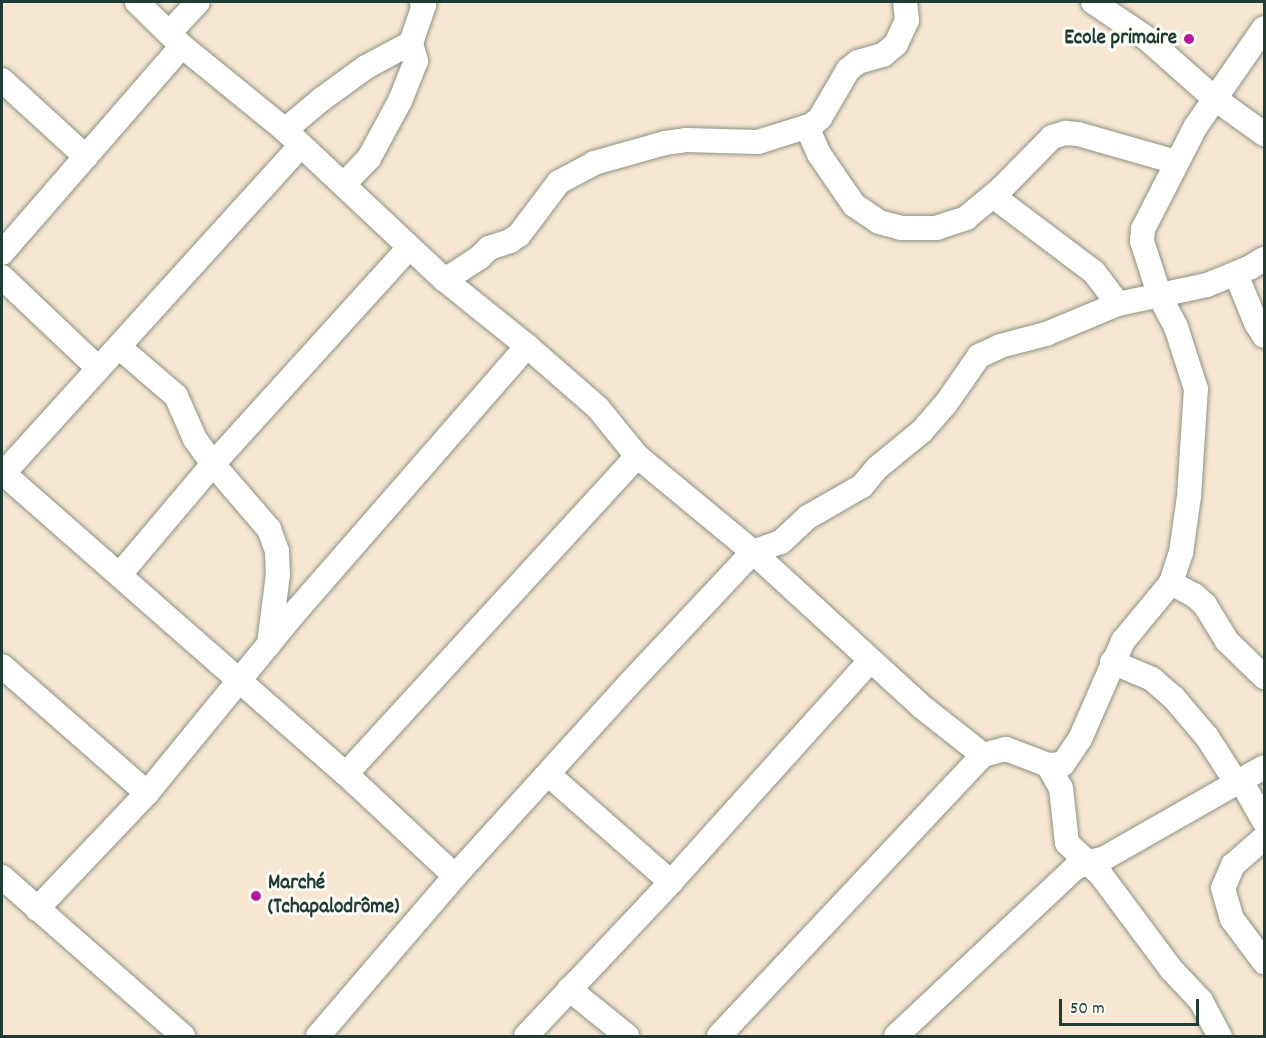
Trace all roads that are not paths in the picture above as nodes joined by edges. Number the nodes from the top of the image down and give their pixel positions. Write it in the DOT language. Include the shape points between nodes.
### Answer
graph roads {
  1 [pos="137,2"];
  2 [pos="198,2"];
  3 [pos="422,2"];
  4 [pos="905,2"];
  5 [pos="1093,2"];
  6 [pos="1264,28"];
  7 [pos="176,40"];
  8 [pos="411,43"];
  9 [pos="2,80"];
  10 [pos="1214,98"];
  11 [pos="807,128"];
  12 [pos="1264,134"];
  13 [pos="293,138"];
  14 [pos="86,156"];
  15 [pos="1176,162"];
  16 [pos="344,184"];
  17 [pos="993,196"];
  18 [pos="409,248"];
  19 [pos="2,253"];
  20 [pos="1264,259"];
  21 [pos="1236,274"];
  22 [pos="2,277"];
  23 [pos="445,280"];
  24 [pos="1160,297"];
  25 [pos="1118,304"];
  26 [pos="1264,336"];
  27 [pos="119,346"];
  28 [pos="527,346"];
  29 [pos="98,368"];
  30 [pos="637,456"];
  31 [pos="213,465"];
  32 [pos="2,474"];
  33 [pos="753,552"];
  34 [pos="121,573"];
  35 [pos="1171,583"];
  36 [pos="269,644"];
  37 [pos="870,661"];
  38 [pos="1112,662"];
  39 [pos="2,666"];
  40 [pos="1264,677"];
  41 [pos="238,681"];
  42 [pos="983,755"];
  43 [pos="1047,765"];
  44 [pos="1264,767"];
  45 [pos="346,774"];
  46 [pos="549,775"];
  47 [pos="1238,781"];
  48 [pos="147,793"];
  49 [pos="1264,821"];
  50 [pos="1264,838"];
  51 [pos="1087,862"];
  52 [pos="455,876"];
  53 [pos="2,877"];
  54 [pos="671,882"];
  55 [pos="37,909"];
  56 [pos="1264,963"];
  57 [pos="568,988"];
  58 [pos="722,1035"];
  59 [pos="183,1036"];
  60 [pos="318,1036"];
  61 [pos="526,1036"];
  62 [pos="627,1036"];
  63 [pos="896,1036"];
  64 [pos="1220,1036"];
  1 -- 7 [label="street"];
  2 -- 7 [label="street"];
  3 -- 8 [label="street"];
  4 -- 11 [label="street" via="907,20 896,44 884,55 858,62 848,70 820,118"];
  5 -- 10 [label="street" via="1145,37"];
  6 -- 10 [label="street"];
  7 -- 13 [label="street"];
  7 -- 14 [label="street"];
  8 -- 13 [label="street" via="366,67 322,99"];
  8 -- 16 [label="street" via="416,61 400,101 369,158"];
  9 -- 14 [label="street"];
  10 -- 12 [label="street"];
  10 -- 15 [label="street"];
  11 -- 17 [label="street" via="819,154 854,205 879,222 901,228 936,228 966,218"];
  11 -- 23 [label="street" via="758,142 665,143 594,164 559,182 519,236 493,245"];
  13 -- 16 [label="street"];
  13 -- 27 [label="street"];
  14 -- 19 [label="street"];
  15 -- 17 [label="street" via="1065,133 1052,137"];
  15 -- 24 [label="street" via="1143,229 1142,241"];
  16 -- 18 [label="street"];
  17 -- 25 [label="street" via="1094,272"];
  18 -- 23 [label="street"];
  18 -- 31 [label="street"];
  20 -- 21 [label="street"];
  21 -- 24 [label="street"];
  21 -- 26 [label="street"];
  22 -- 29 [label="street"];
  23 -- 28 [label="street"];
  24 -- 25 [label="street"];
  24 -- 35 [label="street" via="1176,327 1196,388 1189,496 1181,552"];
  25 -- 33 [label="street" via="979,356 945,405 862,486 808,518 781,542"];
  27 -- 29 [label="street"];
  27 -- 31 [label="street" via="176,396 195,439"];
  28 -- 30 [label="street" via="598,408"];
  28 -- 36 [label="street"];
  29 -- 32 [label="street"];
  30 -- 33 [label="street"];
  30 -- 45 [label="street"];
  31 -- 34 [label="street"];
  31 -- 36 [label="street" via="269,529 277,551"];
  32 -- 34 [label="street"];
  33 -- 37 [label="street"];
  33 -- 46 [label="street"];
  34 -- 41 [label="street"];
  35 -- 38 [label="street" via="1130,632"];
  35 -- 40 [label="street" via="1205,605 1227,641"];
  36 -- 41 [label="street"];
  37 -- 42 [label="street"];
  37 -- 54 [label="street"];
  38 -- 43 [label="street" via="1069,757 1062,764"];
  38 -- 47 [label="street" via="1152,679 1174,698 1208,737"];
  39 -- 48 [label="street"];
  41 -- 45 [label="street"];
  41 -- 48 [label="street"];
  42 -- 43 [label="street" via="1006,749"];
  42 -- 58 [label="street"];
  43 -- 51 [label="street" via="1061,788 1067,843"];
  44 -- 47 [label="street"];
  45 -- 52 [label="street"];
  46 -- 52 [label="street"];
  46 -- 54 [label="street"];
  47 -- 49 [label="street"];
  47 -- 51 [label="street" via="1103,859"];
  48 -- 55 [label="street"];
  50 -- 56 [label="street" via="1233,865 1223,888 1232,919"];
  51 -- 63 [label="street" via="1074,869"];
  51 -- 64 [label="street" via="1201,1001"];
  52 -- 60 [label="street"];
  53 -- 55 [label="street"];
  54 -- 57 [label="street"];
  55 -- 59 [label="street"];
  57 -- 61 [label="street"];
  57 -- 62 [label="street"];
}
